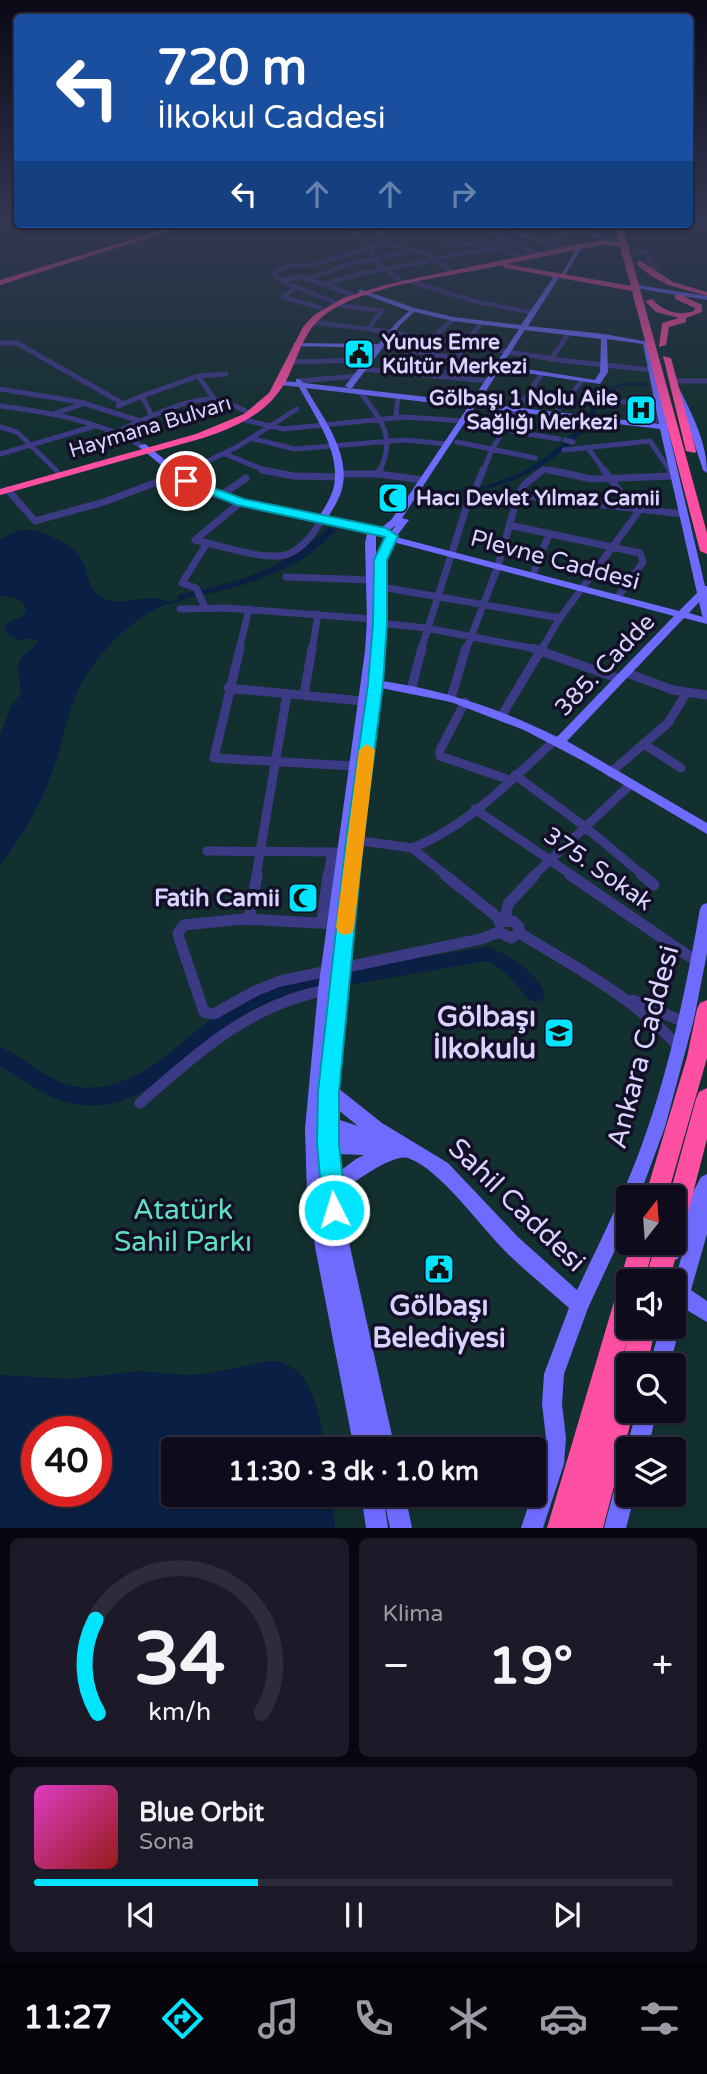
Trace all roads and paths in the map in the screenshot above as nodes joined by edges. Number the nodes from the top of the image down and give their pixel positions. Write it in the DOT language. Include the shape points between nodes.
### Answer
graph roads {
  1 [pos="291,291"];
  2 [pos="307,291"];
  3 [pos="353,291"];
  4 [pos="365,291"];
  5 [pos="367,291"];
  6 [pos="442,291"];
  7 [pos="547,291"];
  8 [pos="553,291"];
  9 [pos="637,291"];
  10 [pos="689,291"];
  11 [pos="640,292"];
  12 [pos="359,293"];
  13 [pos="678,297"];
  14 [pos="707,298"];
  15 [pos="335,303"];
  16 [pos="321,308"];
  17 [pos="412,310"];
  18 [pos="534,313"];
  19 [pos="707,313"];
  20 [pos="453,319"];
  21 [pos="311,322"];
  22 [pos="481,323"];
  23 [pos="642,327"];
  24 [pos="369,328"];
  25 [pos="526,328"];
  26 [pos="393,330"];
  27 [pos="569,333"];
  28 [pos="604,336"];
  29 [pos="617,337"];
  30 [pos="433,338"];
  31 [pos="646,342"];
  32 [pos="0,344"];
  33 [pos="296,344"];
  34 [pos="467,344"];
  35 [pos="380,345"];
  36 [pos="662,345"];
  37 [pos="414,351"];
  38 [pos="511,352"];
  39 [pos="457,359"];
  40 [pos="551,359"];
  41 [pos="369,360"];
  42 [pos="290,362"];
  43 [pos="502,368"];
  44 [pos="604,368"];
  45 [pos="652,370"];
  46 [pos="359,372"];
  47 [pos="399,373"];
  48 [pos="226,374"];
  49 [pos="541,375"];
  50 [pos="198,376"];
  51 [pos="444,377"];
  52 [pos="283,381"];
  53 [pos="489,381"];
  54 [pos="581,382"];
  55 [pos="597,382"];
  56 [pos="300,383"];
  57 [pos="707,383"];
  58 [pos="674,384"];
  59 [pos="349,386"];
  60 [pos="3,389"];
  61 [pos="360,392"];
  62 [pos="0,395"];
  63 [pos="142,396"];
  64 [pos="398,396"];
  65 [pos="214,398"];
  66 [pos="614,402"];
  67 [pos="85,403"];
  68 [pos="122,403"];
  69 [pos="478,404"];
  70 [pos="0,407"];
  71 [pos="297,409"];
  72 [pos="518,409"];
  73 [pos="111,411"];
  74 [pos="558,411"];
  75 [pos="54,413"];
  76 [pos="243,415"];
  77 [pos="578,415"];
  78 [pos="152,416"];
  79 [pos="397,417"];
  80 [pos="140,421"];
  81 [pos="381,421"];
  82 [pos="463,421"];
  83 [pos="665,425"];
  84 [pos="95,426"];
  85 [pos="324,426"];
  86 [pos="0,427"];
  87 [pos="272,428"];
  88 [pos="504,429"];
  89 [pos="695,430"];
  90 [pos="707,432"];
  91 [pos="113,433"];
  92 [pos="254,439"];
  93 [pos="566,440"];
  94 [pos="389,441"];
  95 [pos="452,443"];
  96 [pos="30,444"];
  97 [pos="219,445"];
  98 [pos="332,445"];
  99 [pos="144,448"];
  100 [pos="589,448"];
  101 [pos="492,449"];
  102 [pos="564,450"];
  103 [pos="227,453"];
  104 [pos="0,454"];
  105 [pos="706,464"];
  106 [pos="541,467"];
  107 [pos="57,471"];
  108 [pos="673,473"];
  109 [pos="378,474"];
  110 [pos="339,475"];
  111 [pos="179,476"];
  112 [pos="246,478"];
  113 [pos="612,479"];
  114 [pos="423,480"];
  115 [pos="3,490"];
  116 [pos="478,490"];
  117 [pos="518,495"];
  118 [pos="220,496"];
  119 [pos="241,502"];
  120 [pos="636,510"];
  121 [pos="707,512"];
  122 [pos="683,514"];
  123 [pos="323,518"];
  124 [pos="509,525"];
  125 [pos="549,534"];
  126 [pos="384,536"];
  127 [pos="207,543"];
  128 [pos="612,547"];
  129 [pos="691,550"];
  130 [pos="449,554"];
  131 [pos="706,556"];
  132 [pos="498,566"];
  133 [pos="533,575"];
  134 [pos="286,577"];
  135 [pos="374,584"];
  136 [pos="196,588"];
  137 [pos="581,589"];
  138 [pos="705,591"];
  139 [pos="437,594"];
  140 [pos="200,596"];
  141 [pos="617,598"];
  142 [pos="484,604"];
  143 [pos="205,607"];
  144 [pos="180,609"];
  145 [pos="249,609"];
  146 [pos="318,614"];
  147 [pos="707,615"];
  148 [pos="681,617"];
  149 [pos="560,618"];
  150 [pos="376,621"];
  151 [pos="707,621"];
  152 [pos="426,628"];
  153 [pos="470,636"];
  154 [pos="541,650"];
  155 [pos="623,676"];
  156 [pos="376,684"];
  157 [pos="228,688"];
  158 [pos="411,690"];
  159 [pos="687,692"];
  160 [pos="288,694"];
  161 [pos="304,695"];
  162 [pos="707,695"];
  163 [pos="451,698"];
  164 [pos="362,701"];
  165 [pos="465,702"];
  166 [pos="502,715"];
  167 [pos="557,741"];
  168 [pos="643,744"];
  169 [pos="276,763"];
  170 [pos="353,766"];
  171 [pos="681,768"];
  172 [pos="610,773"];
  173 [pos="513,777"];
  174 [pos="630,785"];
  175 [pos="475,809"];
  176 [pos="584,826"];
  177 [pos="707,830"];
  178 [pos="355,840"];
  179 [pos="412,848"];
  180 [pos="207,851"];
  181 [pos="262,852"];
  182 [pos="337,854"];
  183 [pos="548,859"];
  184 [pos="654,885"];
  185 [pos="707,909"];
  186 [pos="250,920"];
  187 [pos="501,924"];
  188 [pos="335,925"];
  189 [pos="699,963"];
  190 [pos="335,969"];
  191 [pos="611,989"];
  192 [pos="326,990"];
  193 [pos="707,1009"];
  194 [pos="685,1023"];
  195 [pos="680,1048"];
  196 [pos="329,1092"];
  197 [pos="707,1099"];
  198 [pos="140,1103"];
  199 [pos="321,1123"];
  200 [pos="328,1144"];
  201 [pos="412,1150"];
  202 [pos="707,1183"];
  203 [pos="635,1185"];
  204 [pos="659,1185"];
  205 [pos="684,1185"];
  206 [pos="332,1188"];
  207 [pos="707,1203"];
  208 [pos="616,1227"];
  209 [pos="662,1269"];
  210 [pos="686,1271"];
  211 [pos="686,1298"];
  212 [pos="580,1305"];
  213 [pos="707,1311"];
  214 [pos="616,1337"];
  215 [pos="618,1423"];
  216 [pos="363,1437"];
  217 [pos="381,1437"];
  218 [pos="374,1507"];
  219 [pos="397,1507"];
  220 [pos="621,1507"];
  221 [pos="377,1528"];
  222 [pos="401,1528"];
  223 [pos="532,1528"];
  224 [pos="561,1528"];
  225 [pos="589,1528"];
  226 [pos="615,1528"];
  1 -- 16 [label="street" via="284,297"];
  2 -- 15 [label="street"];
  3 -- 12 [label="street"];
  4 -- 12 [label="highway, Haymana Bulvarı"];
  5 -- 12 [label="highway, Haymana Bulvarı"];
  6 -- 18 [label="street"];
  7 -- 18 [label="street"];
  8 -- 25 [label="street"];
  9 -- 11 [label="highway"];
  10 -- 14 [label="highway"];
  11 -- 13 [label="street"];
  11 -- 13 [label="highway" via="654,309 668,315 698,312 695,304"];
  11 -- 14 [label="street"];
  11 -- 23 [label="street"];
  11 -- 36 [label="highway"];
  11 -- 83 [label="highway"];
  12 -- 15 [label="highway, Haymana Bulvarı"];
  12 -- 15 [label="highway, Haymana Bulvarı"];
  12 -- 17 [label="street"];
  13 -- 14 [label="street"];
  15 -- 16 [label="highway, Haymana Bulvarı"];
  15 -- 21 [label="highway, Haymana Bulvarı"];
  15 -- 24 [label="street" via="382,311"];
  16 -- 76 [label="highway, Haymana Bulvarı" via="296,329 274,383"];
  17 -- 20 [label="street"];
  17 -- 26 [label="street"];
  18 -- 25 [label="street"];
  19 -- 36 [label="highway" via="668,323 663,327"];
  20 -- 22 [label="street"];
  20 -- 30 [label="street"];
  21 -- 24 [label="street"];
  21 -- 33 [label="highway, Haymana Bulvarı"];
  22 -- 25 [label="street"];
  22 -- 34 [label="street"];
  23 -- 29 [label="street" via="633,336"];
  23 -- 31 [label="street"];
  24 -- 26 [label="street"];
  25 -- 27 [label="street"];
  25 -- 38 [label="street"];
  26 -- 30 [label="street"];
  26 -- 35 [label="street"];
  27 -- 28 [label="street"];
  27 -- 40 [label="street"];
  28 -- 29 [label="street"];
  28 -- 44 [label="street"];
  29 -- 31 [label="street"];
  30 -- 34 [label="street"];
  31 -- 45 [label="street"];
  32 -- 68 [label="street" via="17,343"];
  33 -- 35 [label="street"];
  33 -- 42 [label="highway, Haymana Bulvarı"];
  34 -- 38 [label="street"];
  34 -- 39 [label="street"];
  35 -- 37 [label="street"];
  35 -- 41 [label="street"];
  36 -- 58 [label="highway"];
  37 -- 39 [label="street"];
  37 -- 47 [label="street"];
  38 -- 40 [label="street"];
  38 -- 43 [label="street"];
  39 -- 43 [label="street"];
  39 -- 51 [label="street"];
  40 -- 44 [label="street"];
  41 -- 42 [label="street"];
  41 -- 46 [label="street"];
  42 -- 52 [label="highway, Haymana Bulvarı"];
  43 -- 49 [label="street"];
  43 -- 53 [label="street"];
  43 -- 69 [label="street"];
  44 -- 45 [label="street"];
  44 -- 55 [label="street"];
  45 -- 83 [label="street"];
  46 -- 47 [label="street"];
  46 -- 56 [label="street"];
  46 -- 59 [label="street"];
  47 -- 51 [label="street"];
  48 -- 50 [label="street"];
  49 -- 54 [label="street"];
  49 -- 72 [label="street"];
  50 -- 63 [label="street"];
  50 -- 65 [label="street"];
  51 -- 53 [label="street"];
  52 -- 56 [label="street"];
  52 -- 76 [label="highway, Haymana Bulvarı" via="268,401"];
  53 -- 69 [label="street"];
  54 -- 55 [label="street"];
  54 -- 74 [label="street"];
  56 -- 59 [label="street"];
  56 -- 61 [label="street"];
  56 -- 85 [label="street"];
  57 -- 58 [label="street"];
  58 -- 89 [label="street"];
  58 -- 121 [label="highway"];
  59 -- 69 [label="street"];
  60 -- 62 [label="street"];
  60 -- 67 [label="street"];
  61 -- 64 [label="street"];
  61 -- 81 [label="street"];
  63 -- 68 [label="street"];
  63 -- 78 [label="street"];
  64 -- 69 [label="street"];
  64 -- 79 [label="street"];
  65 -- 76 [label="street"];
  65 -- 78 [label="street"];
  66 -- 83 [label="street" via="652,401"];
  67 -- 73 [label="street"];
  67 -- 75 [label="street"];
  68 -- 73 [label="street"];
  69 -- 72 [label="street"];
  69 -- 82 [label="street"];
  69 -- 95 [label="street"];
  70 -- 75 [label="street"];
  71 -- 87 [label="street"];
  72 -- 74 [label="street"];
  72 -- 77 [label="street"];
  72 -- 88 [label="street"];
  73 -- 80 [label="street"];
  74 -- 77 [label="street"];
  75 -- 84 [label="street"];
  76 -- 87 [label="street"];
  76 -- 99 [label="highway, Haymana Bulvarı" via="209,432"];
  77 -- 83 [label="street"];
  78 -- 80 [label="street"];
  79 -- 81 [label="street"];
  79 -- 82 [label="street"];
  80 -- 91 [label="street"];
  81 -- 85 [label="street"];
  81 -- 94 [label="street"];
  82 -- 95 [label="street"];
  83 -- 108 [label="street"];
  83 -- 131 [label="highway"];
  84 -- 91 [label="street"];
  84 -- 96 [label="street"];
  85 -- 87 [label="street"];
  85 -- 98 [label="street"];
  86 -- 96 [label="street" via="17,432"];
  87 -- 92 [label="street"];
  88 -- 93 [label="street"];
  88 -- 101 [label="street"];
  89 -- 90 [label="street"];
  89 -- 105 [label="street"];
  91 -- 99 [label="street"];
  92 -- 98 [label="street" via="291,449"];
  92 -- 103 [label="street"];
  94 -- 95 [label="street"];
  94 -- 98 [label="street"];
  94 -- 109 [label="street"];
  95 -- 101 [label="street"];
  95 -- 114 [label="street"];
  95 -- 126 [label="street"];
  96 -- 104 [label="street"];
  96 -- 107 [label="street"];
  97 -- 103 [label="street"];
  98 -- 110 [label="street"];
  99 -- 107 [label="highway, Haymana Bulvarı"];
  99 -- 111 [label="street, Plevne Caddesi"];
  99 -- 115 [label="highway, Haymana Bulvarı"];
  100 -- 102 [label="street"];
  100 -- 108 [label="street" via="650,441"];
  100 -- 113 [label="street"];
  101 -- 106 [label="street"];
  101 -- 116 [label="street"];
  103 -- 110 [label="street" via="266,472"];
  103 -- 111 [label="street"];
  107 -- 115 [label="highway, Haymana Bulvarı"];
  108 -- 113 [label="street"];
  108 -- 122 [label="street"];
  109 -- 110 [label="street"];
  109 -- 114 [label="street"];
  110 -- 123 [label="street" via="337,492"];
  111 -- 115 [label="street" via="35,521"];
  111 -- 118 [label="street, Plevne Caddesi"];
  112 -- 118 [label="street"];
  113 -- 117 [label="street" via="544,468"];
  113 -- 120 [label="street"];
  114 -- 126 [label="street"];
  116 -- 117 [label="street"];
  116 -- 130 [label="street" via="468,502"];
  117 -- 120 [label="street"];
  117 -- 124 [label="street"];
  118 -- 119 [label="street, Plevne Caddesi"];
  119 -- 123 [label="street, Plevne Caddesi"];
  119 -- 127 [label="street" via="195,540"];
  120 -- 122 [label="street"];
  120 -- 128 [label="street"];
  122 -- 129 [label="street"];
  123 -- 126 [label="street, Plevne Caddesi"];
  123 -- 127 [label="street" via="291,553 276,555"];
  124 -- 125 [label="street"];
  124 -- 132 [label="street"];
  125 -- 128 [label="street"];
  125 -- 133 [label="street"];
  126 -- 130 [label="street, Plevne Caddesi"];
  126 -- 135 [label="street"];
  126 -- 135 [label="street"];
  127 -- 136 [label="street" via="182,581"];
  128 -- 137 [label="street"];
  128 -- 141 [label="street" via="637,552 643,562"];
  129 -- 131 [label="street"];
  129 -- 138 [label="street"];
  130 -- 132 [label="street, Plevne Caddesi"];
  130 -- 139 [label="street"];
  132 -- 133 [label="street, Plevne Caddesi"];
  132 -- 142 [label="street"];
  133 -- 137 [label="street, Plevne Caddesi"];
  134 -- 135 [label="street"];
  135 -- 139 [label="street"];
  135 -- 150 [label="street"];
  136 -- 140 [label="street"];
  137 -- 141 [label="street, Plevne Caddesi"];
  137 -- 149 [label="street"];
  138 -- 147 [label="street"];
  138 -- 148 [label="street, 385. Cadde"];
  139 -- 142 [label="street"];
  139 -- 152 [label="street"];
  140 -- 143 [label="street"];
  141 -- 148 [label="street, Plevne Caddesi"];
  142 -- 149 [label="street"];
  142 -- 153 [label="street"];
  143 -- 144 [label="street"];
  143 -- 145 [label="street"];
  145 -- 146 [label="street"];
  145 -- 157 [label="street"];
  146 -- 150 [label="street"];
  146 -- 161 [label="street"];
  148 -- 151 [label="street, Plevne Caddesi"];
  148 -- 155 [label="street, 385. Cadde"];
  149 -- 154 [label="street"];
  150 -- 152 [label="street"];
  150 -- 156 [label="street"];
  150 -- 164 [label="street"];
  152 -- 153 [label="street"];
  152 -- 158 [label="street"];
  153 -- 154 [label="street"];
  153 -- 163 [label="street"];
  154 -- 155 [label="street"];
  154 -- 166 [label="street"];
  155 -- 159 [label="street"];
  155 -- 167 [label="street, 385. Cadde"];
  156 -- 158 [label="street"];
  156 -- 178 [label="street"];
  157 -- 160 [label="street"];
  157 -- 169 [label="street" via="213,755 216,760"];
  158 -- 163 [label="street"];
  159 -- 162 [label="street"];
  159 -- 168 [label="street" via="668,723"];
  160 -- 161 [label="street"];
  160 -- 169 [label="street"];
  161 -- 164 [label="street"];
  163 -- 165 [label="street"];
  164 -- 170 [label="street"];
  165 -- 166 [label="street"];
  165 -- 173 [label="street" via="440,756"];
  166 -- 167 [label="street"];
  167 -- 172 [label="street"];
  167 -- 173 [label="street"];
  168 -- 171 [label="street"];
  168 -- 172 [label="street"];
  169 -- 170 [label="street"];
  169 -- 181 [label="street"];
  170 -- 182 [label="street"];
  172 -- 174 [label="street"];
  173 -- 175 [label="street"];
  173 -- 176 [label="street"];
  174 -- 176 [label="street"];
  174 -- 177 [label="street"];
  175 -- 179 [label="street" via="424,846"];
  175 -- 183 [label="street, 375. Sokak"];
  176 -- 183 [label="street"];
  176 -- 184 [label="street"];
  178 -- 179 [label="street"];
  178 -- 190 [label="street"];
  179 -- 187 [label="street"];
  180 -- 181 [label="street"];
  181 -- 182 [label="street"];
  181 -- 186 [label="street"];
  182 -- 182 [label="street" via="326,895 322,921 328,921"];
  182 -- 188 [label="street"];
  183 -- 187 [label="street" via="508,904"];
  183 -- 189 [label="street, 375. Sokak"];
  185 -- 189 [label="street, Ankara Caddesi"];
  186 -- 188 [label="street"];
  186 -- 190 [label="street" via="180,928 179,938 204,1012 214,1014 280,981"];
  187 -- 190 [label="street" via="481,939"];
  187 -- 191 [label="street" via="507,937 519,933"];
  188 -- 190 [label="street"];
  189 -- 194 [label="street, Ankara Caddesi"];
  190 -- 192 [label="street"];
  190 -- 196 [label="street"];
  191 -- 194 [label="street"];
  191 -- 195 [label="street"];
  192 -- 198 [label="street" via="289,998 244,1021"];
  192 -- 199 [label="street"];
  193 -- 204 [label="highway"];
  194 -- 195 [label="street, Ankara Caddesi"];
  195 -- 203 [label="street, Ankara Caddesi"];
  196 -- 199 [label="street"];
  196 -- 201 [label="street, Sahil Caddesi" via="369,1125"];
  197 -- 205 [label="highway"];
  199 -- 200 [label="street" via="317,1136"];
  199 -- 201 [label="street"];
  199 -- 216 [label="street" via="316,1195"];
  200 -- 201 [label="street"];
  200 -- 206 [label="street"];
  201 -- 206 [label="street, Sahil Caddesi" via="373,1158"];
  201 -- 212 [label="street, Sahil Caddesi" via="451,1177 511,1244"];
  202 -- 209 [label="street"];
  206 -- 217 [label="street"];
  207 -- 210 [label="street"];
  208 -- 212 [label="street, Ankara Caddesi"];
  211 -- 213 [label="street"];
  212 -- 223 [label="street, Ankara Caddesi" via="554,1374 553,1464"];
  214 -- 224 [label="highway"];
  215 -- 225 [label="highway"];
  218 -- 221 [label="street"];
  219 -- 222 [label="street"];
  220 -- 226 [label="street"];
}
